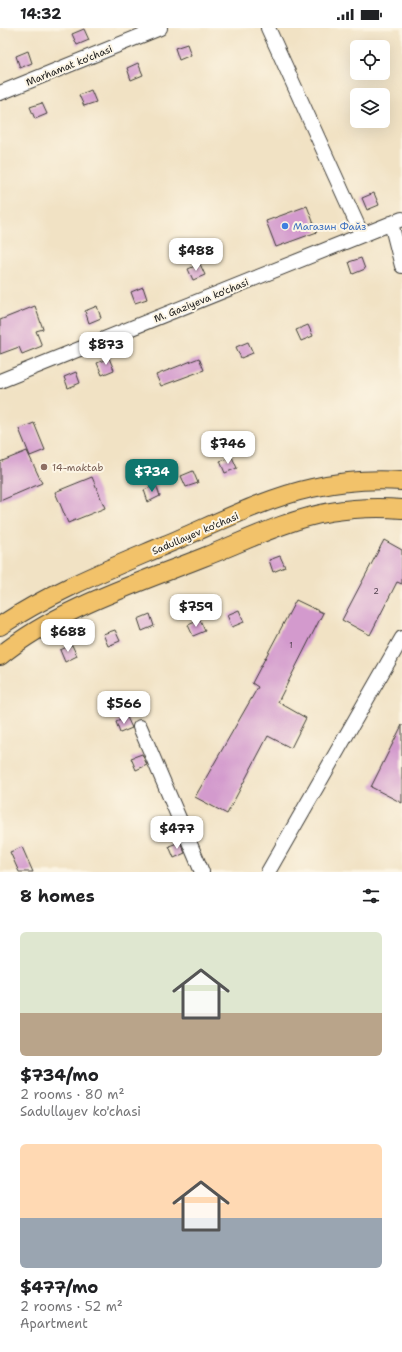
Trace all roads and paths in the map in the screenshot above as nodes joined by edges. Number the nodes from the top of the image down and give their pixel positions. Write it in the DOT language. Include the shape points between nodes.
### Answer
graph roads {
  1 [pos="160,28"];
  2 [pos="268,28"];
  3 [pos="0,93"];
  4 [pos="397,221"];
  5 [pos="362,235"];
  6 [pos="402,266"];
  7 [pos="0,381"];
  8 [pos="402,481"];
  9 [pos="402,509"];
  10 [pos="0,626"];
  11 [pos="402,638"];
  12 [pos="0,656"];
  13 [pos="140,727"];
  14 [pos="202,872"];
  15 [pos="268,872"];
  1 -- 3 [label="street, Marhamat ko'chasi"];
  2 -- 5 [label="street"];
  4 -- 5 [label="street, M. Gaziyeva ko'chasi"];
  4 -- 6 [label="street"];
  5 -- 7 [label="street, M. Gaziyeva ko'chasi"];
  8 -- 10 [label="main road, Sadullayev ko'chasi" via="336,483 287,495 95,574 43,600"];
  9 -- 12 [label="main road" via="354,509 304,518 109,595 54,620"];
  11 -- 15 [label="street"];
  13 -- 14 [label="street"];
}
